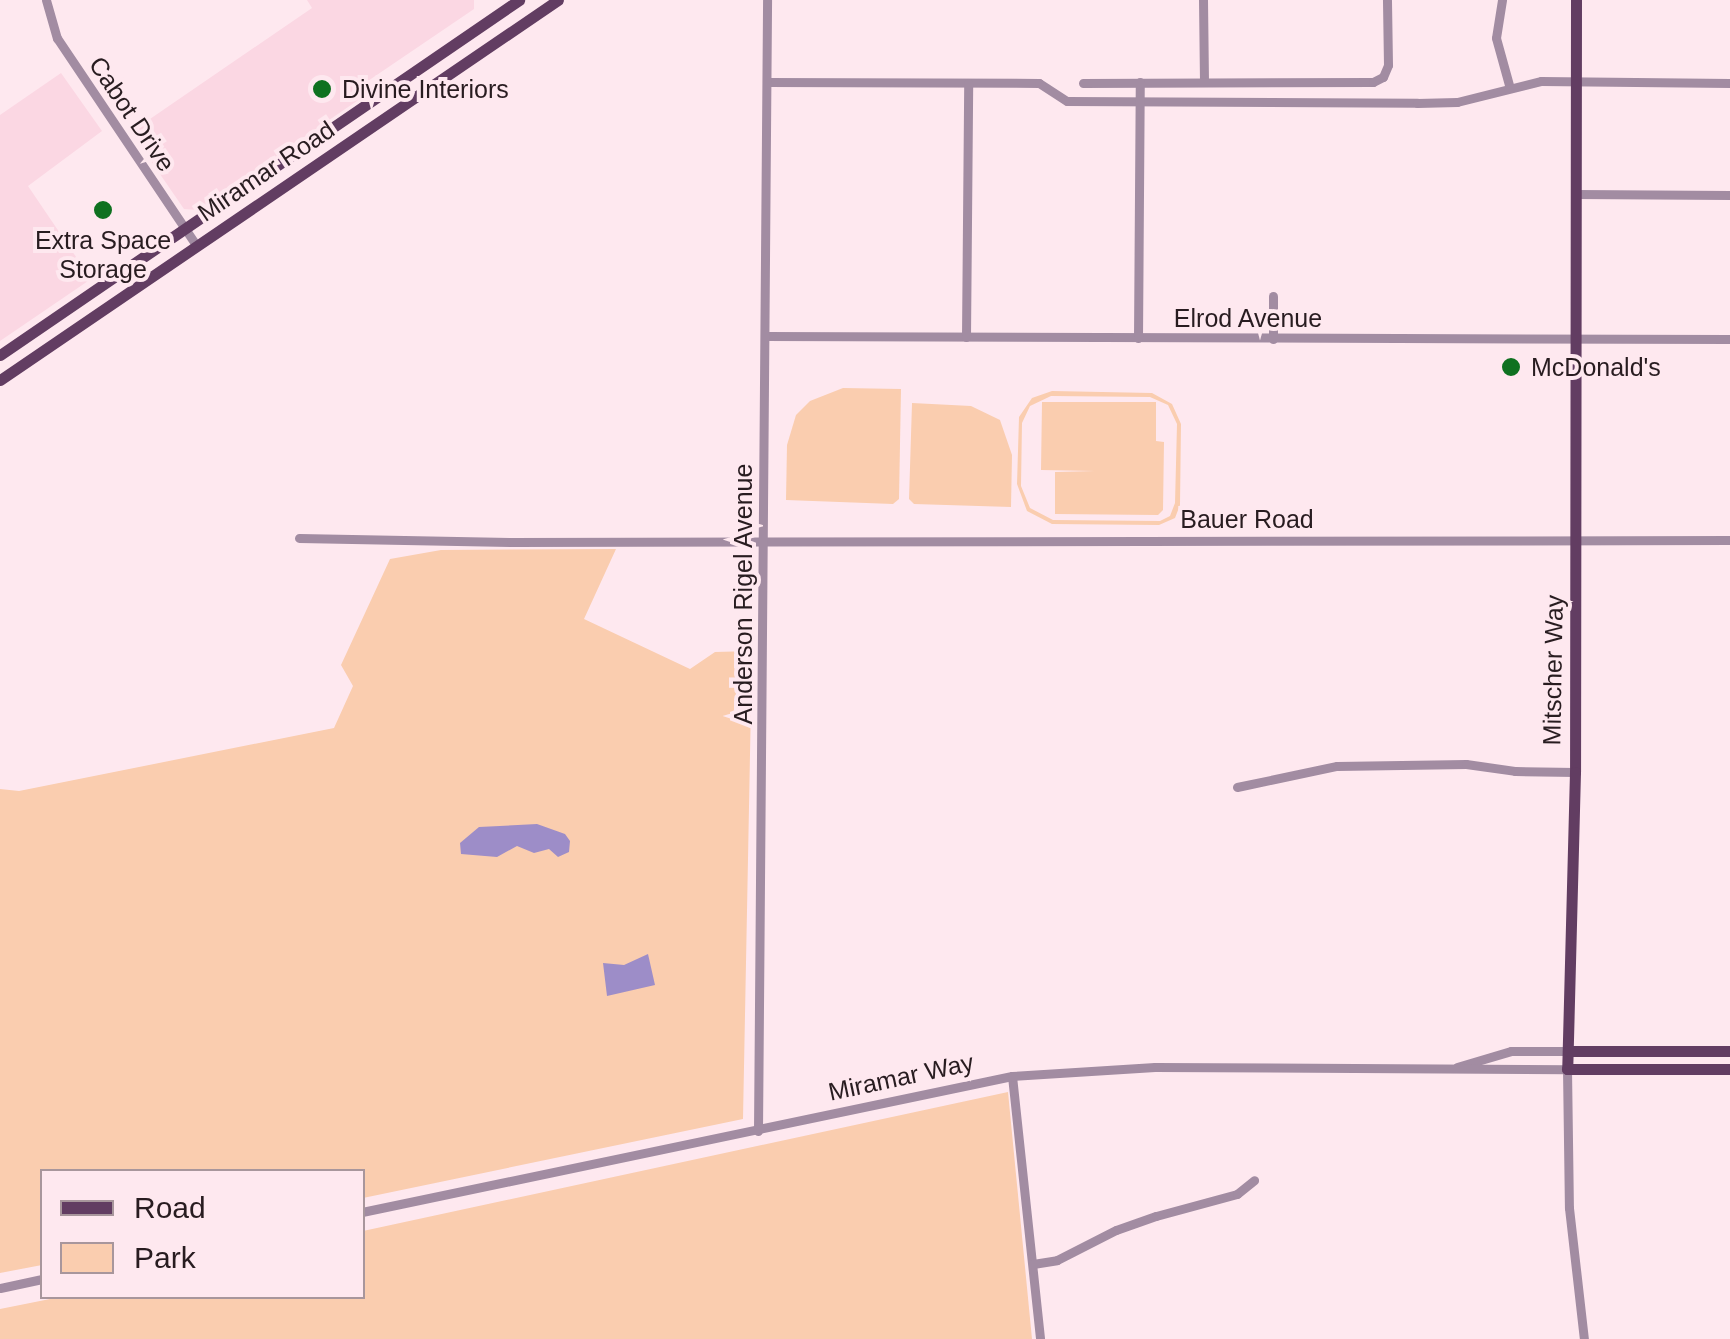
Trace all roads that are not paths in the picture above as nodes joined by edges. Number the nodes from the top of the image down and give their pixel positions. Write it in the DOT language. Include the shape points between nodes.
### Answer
graph roads {
  1 [pos="46,0"];
  2 [pos="519,0"];
  3 [pos="558,0"];
  4 [pos="767,0"];
  5 [pos="1203,0"];
  6 [pos="1387,0"];
  7 [pos="1502,0"];
  8 [pos="1576,0"];
  9 [pos="767,82"];
  10 [pos="1140,82"];
  11 [pos="1204,82"];
  12 [pos="1575,82"];
  13 [pos="968,83"];
  14 [pos="1083,83"];
  15 [pos="1730,83"];
  16 [pos="1509,86"];
  17 [pos="1140,101"];
  18 [pos="1575,194"];
  19 [pos="1730,195"];
  20 [pos="184,227"];
  21 [pos="196,245"];
  22 [pos="1273,296"];
  23 [pos="766,336"];
  24 [pos="966,337"];
  25 [pos="1138,338"];
  26 [pos="1273,339"];
  27 [pos="1576,339"];
  28 [pos="1730,339"];
  29 [pos="0,355"];
  30 [pos="0,380"];
  31 [pos="1576,537"];
  32 [pos="300,538"];
  33 [pos="764,540"];
  34 [pos="1730,540"];
  35 [pos="1575,772"];
  36 [pos="1237,787"];
  37 [pos="1568,1050"];
  38 [pos="1730,1051"];
  39 [pos="1457,1067"];
  40 [pos="1567,1068"];
  41 [pos="1730,1069"];
  42 [pos="1012,1076"];
  43 [pos="758,1131"];
  44 [pos="1254,1180"];
  45 [pos="365,1211"];
  46 [pos="1032,1264"];
  47 [pos="40,1279"];
  48 [pos="0,1288"];
  49 [pos="1040,1339"];
  50 [pos="1584,1339"];
  1 -- 20 [label="street, Cabot Drive" via="56,38"];
  2 -- 20 [label="main road, Miramar Road"];
  3 -- 21 [label="main road, Miramar Road"];
  4 -- 9 [label="street, Anderson Rigel Avenue"];
  5 -- 11 [label="street"];
  6 -- 11 [label="street" via="1388,64 1374,82"];
  7 -- 16 [label="street" via="1496,38"];
  8 -- 12 [label="main road, Mitscher Way"];
  9 -- 13 [label="street"];
  9 -- 23 [label="street, Anderson Rigel Avenue"];
  10 -- 11 [label="street"];
  10 -- 14 [label="street"];
  10 -- 17 [label="street"];
  12 -- 15 [label="street"];
  12 -- 16 [label="street"];
  12 -- 18 [label="main road, Mitscher Way"];
  13 -- 17 [label="street" via="1039,83 1067,101"];
  13 -- 24 [label="street"];
  16 -- 17 [label="street" via="1457,102"];
  17 -- 25 [label="street"];
  18 -- 19 [label="street"];
  18 -- 27 [label="main road, Mitscher Way"];
  20 -- 21 [label="street, Cabot Drive"];
  20 -- 29 [label="main road, Miramar Road"];
  21 -- 30 [label="main road, Miramar Road"];
  22 -- 26 [label="street"];
  23 -- 24 [label="street, Elrod Avenue"];
  23 -- 33 [label="street, Anderson Rigel Avenue"];
  24 -- 25 [label="street, Elrod Avenue"];
  25 -- 26 [label="street, Elrod Avenue"];
  26 -- 27 [label="street, Elrod Avenue"];
  27 -- 28 [label="street, Elrod Avenue"];
  27 -- 31 [label="main road, Mitscher Way"];
  31 -- 33 [label="street, Bauer Road"];
  31 -- 34 [label="street, Bauer Road"];
  31 -- 35 [label="main road, Mitscher Way"];
  32 -- 33 [label="street, Bauer Road"];
  33 -- 43 [label="street, Anderson Rigel Avenue"];
  35 -- 36 [label="street" via="1466,764 1338,766"];
  35 -- 37 [label="main road, Mitscher Way"];
  37 -- 38 [label="main road, Miramar Way"];
  37 -- 39 [label="street, Miramar Way" via="1511,1051"];
  37 -- 40 [label="main road, Mitscher Way"];
  39 -- 40 [label="street, Miramar Way"];
  39 -- 42 [label="street, Miramar Way" via="1155,1067"];
  40 -- 41 [label="main road, Miramar Way"];
  40 -- 50 [label="street, Mitscher Way" via="1569,1208"];
  42 -- 43 [label="street, Miramar Way"];
  42 -- 46 [label="street"];
  43 -- 45 [label="street, Miramar Way"];
  44 -- 46 [label="street" via="1237,1194 1156,1216 1057,1260"];
  46 -- 49 [label="street"];
  47 -- 48 [label="street"];
}
